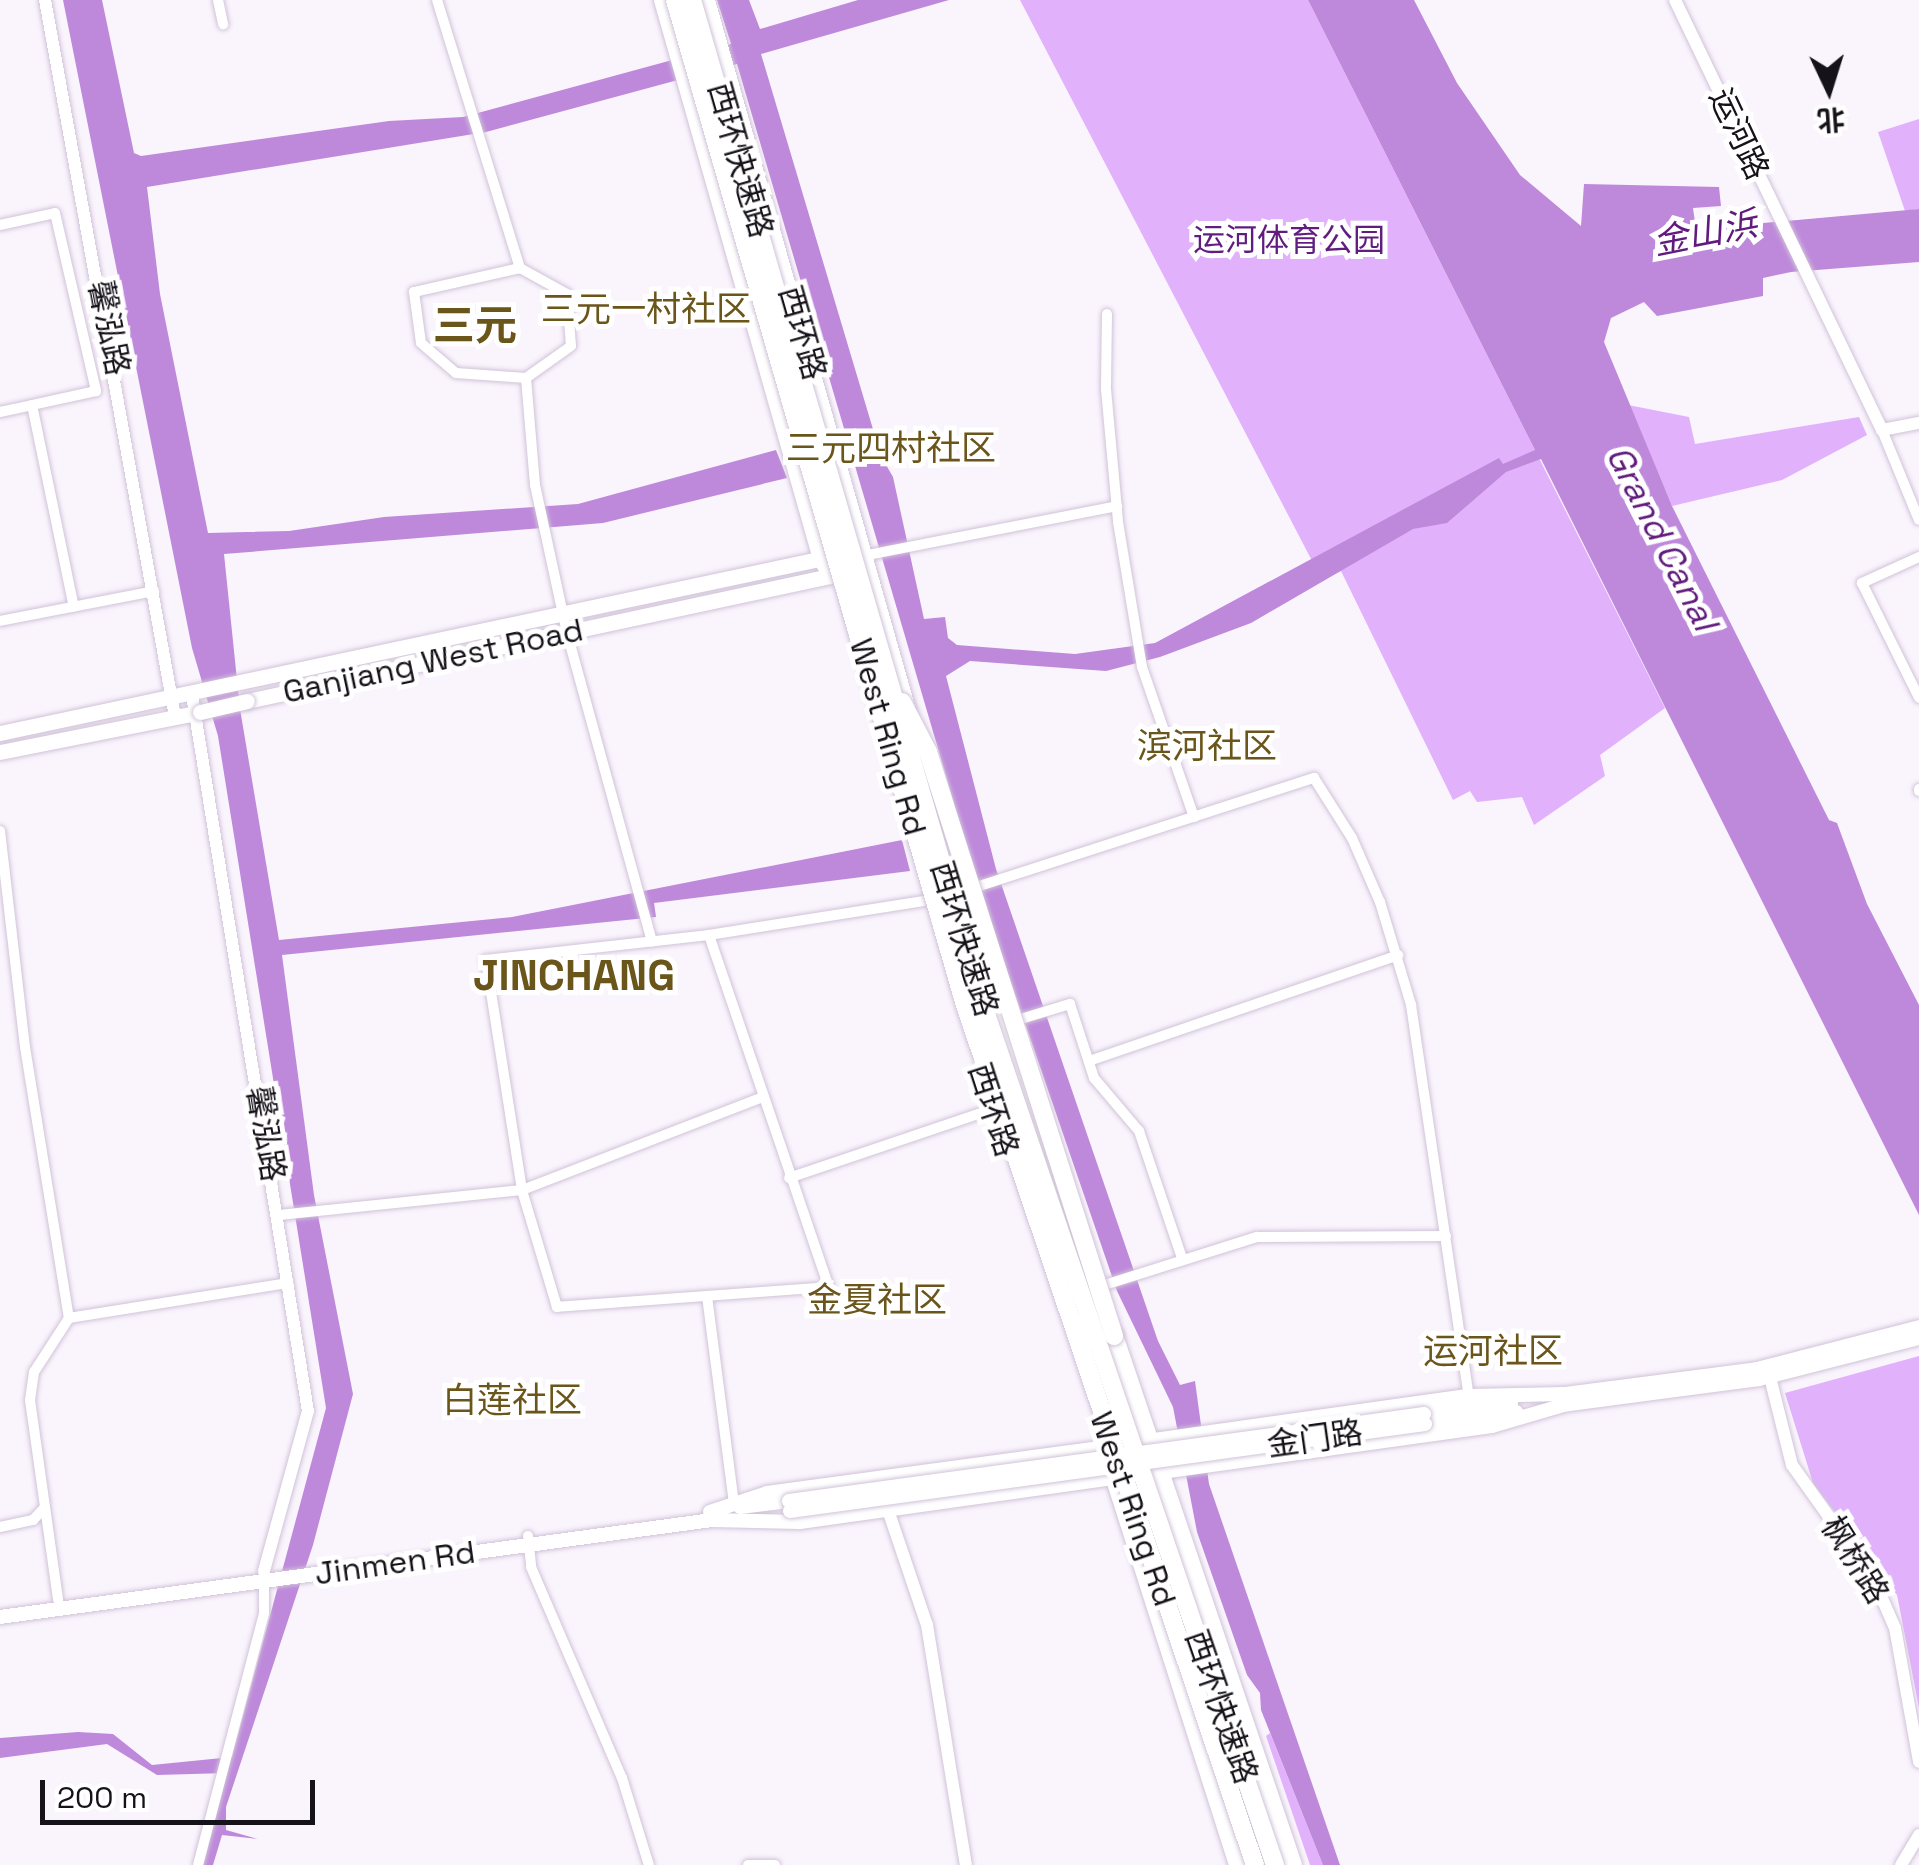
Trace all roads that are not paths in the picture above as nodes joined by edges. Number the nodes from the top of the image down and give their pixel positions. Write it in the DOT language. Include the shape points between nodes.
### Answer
graph roads {
  1 [pos="45,0"];
  2 [pos="218,0"];
  3 [pos="437,0"];
  4 [pos="665,0"];
  5 [pos="676,0"];
  6 [pos="692,0"];
  7 [pos="706,0"];
  8 [pos="1676,0"];
  9 [pos="223,24"];
  10 [pos="0,225"];
  11 [pos="520,268"];
  12 [pos="1107,314"];
  13 [pos="526,378"];
  14 [pos="32,404"];
  15 [pos="0,412"];
  16 [pos="1919,424"];
  17 [pos="1882,430"];
  18 [pos="1117,506"];
  19 [pos="1919,520"];
  20 [pos="867,556"];
  21 [pos="1919,557"];
  22 [pos="835,563"];
  23 [pos="154,591"];
  24 [pos="74,607"];
  25 [pos="563,614"];
  26 [pos="0,622"];
  27 [pos="567,632"];
  28 [pos="474,634"];
  29 [pos="478,652"];
  30 [pos="883,665"];
  31 [pos="193,694"];
  32 [pos="1919,698"];
  33 [pos="171,699"];
  34 [pos="198,712"];
  35 [pos="175,717"];
  36 [pos="0,733"];
  37 [pos="0,752"];
  38 [pos="922,756"];
  39 [pos="1194,817"];
  40 [pos="0,831"];
  41 [pos="968,890"];
  42 [pos="928,901"];
  43 [pos="709,935"];
  44 [pos="652,942"];
  45 [pos="1398,955"];
  46 [pos="1001,1024"];
  47 [pos="968,1033"];
  48 [pos="1089,1061"];
  49 [pos="760,1098"];
  50 [pos="993,1110"];
  51 [pos="789,1178"];
  52 [pos="522,1190"];
  53 [pos="285,1215"];
  54 [pos="1446,1236"];
  55 [pos="1182,1258"];
  56 [pos="288,1283"];
  57 [pos="1089,1289"];
  58 [pos="707,1296"];
  59 [pos="1056,1299"];
  60 [pos="70,1318"];
  61 [pos="1919,1327"];
  62 [pos="1919,1338"];
  63 [pos="1837,1354"];
  64 [pos="1769,1372"];
  65 [pos="1470,1396"];
  66 [pos="1566,1399"];
  67 [pos="1145,1441"];
  68 [pos="1105,1447"];
  69 [pos="1164,1472"];
  70 [pos="1114,1479"];
  71 [pos="734,1503"];
  72 [pos="789,1506"];
  73 [pos="44,1508"];
  74 [pos="888,1510"];
  75 [pos="711,1516"];
  76 [pos="0,1528"];
  77 [pos="529,1540"];
  78 [pos="264,1575"];
  79 [pos="58,1600"];
  80 [pos="0,1608"];
  81 [pos="0,1617"];
  82 [pos="1919,1762"];
  83 [pos="1919,1835"];
  84 [pos="198,1865"];
  85 [pos="649,1865"];
  86 [pos="748,1865"];
  87 [pos="775,1865"];
  88 [pos="966,1865"];
  89 [pos="1238,1865"];
  90 [pos="1252,1865"];
  91 [pos="1279,1865"];
  92 [pos="1292,1865"];
  93 [pos="1901,1865"];
  1 -- 23 [label="street, 馨泓路"];
  2 -- 9 [label="street"];
  3 -- 11 [label="street"];
  4 -- 22 [label="main road, 西环路"];
  4 -- 22 [label="highway" via="777,403"];
  5 -- 90 [label="highway, West Ring Rd, bridge" via="964,1002"];
  6 -- 30 [label="highway, 西环快速路, bridge"];
  7 -- 20 [label="main road, 西环路"];
  8 -- 17 [label="street, 运河路"];
  10 -- 14 [label="street" via="55,213 96,390"];
  11 -- 13 [label="street" via="568,294 571,346"];
  11 -- 13 [label="street" via="414,292 421,343 456,373"];
  12 -- 18 [label="street"];
  13 -- 25 [label="street" via="540,506"];
  14 -- 15 [label="street"];
  14 -- 24 [label="street"];
  16 -- 17 [label="street"];
  17 -- 19 [label="street"];
  18 -- 20 [label="street"];
  18 -- 39 [label="street" via="1142,667"];
  20 -- 22 [label="main road, Ganjiang West Road"];
  20 -- 38 [label="main road, 西环路"];
  21 -- 32 [label="street" via="1862,583"];
  22 -- 25 [label="main road, Ganjiang West Road"];
  22 -- 27 [label="main road, Ganjiang West Road"];
  22 -- 38 [label="main road" via="887,714"];
  22 -- 42 [label="main road, 西环路"];
  23 -- 24 [label="street"];
  23 -- 33 [label="street, 馨泓路"];
  24 -- 26 [label="street"];
  25 -- 27 [label="street"];
  25 -- 28 [label="main road, Ganjiang West Road"];
  27 -- 29 [label="main road, Ganjiang West Road"];
  27 -- 44 [label="street"];
  28 -- 29 [label="main road"];
  28 -- 31 [label="main road, Ganjiang West Road"];
  29 -- 34 [label="main road, Ganjiang West Road, bridge"];
  30 -- 67 [label="highway, bridge" via="928,752"];
  30 -- 91 [label="highway, 西环快速路, bridge" via="980,996"];
  31 -- 33 [label="main road, Ganjiang West Road"];
  31 -- 34 [label="street, 馨泓路"];
  33 -- 35 [label="street, 馨泓路"];
  33 -- 36 [label="main road, Ganjiang West Road"];
  34 -- 35 [label="main road, Ganjiang West Road"];
  34 -- 53 [label="street, 馨泓路"];
  35 -- 37 [label="main road, Ganjiang West Road"];
  38 -- 41 [label="main road, 西环路"];
  39 -- 41 [label="street"];
  39 -- 45 [label="street" via="1314,778 1352,838"];
  40 -- 60 [label="street" via="25,1048"];
  41 -- 42 [label="street"];
  41 -- 46 [label="main road, 西环路"];
  42 -- 43 [label="street"];
  42 -- 47 [label="main road, 西环路"];
  43 -- 44 [label="street"];
  43 -- 49 [label="street"];
  44 -- 52 [label="street" via="486,960"];
  45 -- 48 [label="street"];
  45 -- 54 [label="street"];
  46 -- 47 [label="street"];
  46 -- 48 [label="street" via="1070,1004"];
  46 -- 57 [label="main road, 西环路"];
  47 -- 50 [label="main road, 西环路"];
  48 -- 55 [label="street" via="1094,1078 1138,1131"];
  49 -- 51 [label="street"];
  49 -- 52 [label="street"];
  50 -- 51 [label="street"];
  50 -- 59 [label="main road, 西环路"];
  51 -- 58 [label="street" via="828,1287"];
  52 -- 53 [label="street"];
  52 -- 58 [label="street" via="557,1307"];
  53 -- 56 [label="street, 馨泓路"];
  54 -- 55 [label="street" via="1257,1238"];
  54 -- 65 [label="street"];
  55 -- 57 [label="street"];
  56 -- 60 [label="street"];
  56 -- 78 [label="street, 馨泓路" via="308,1411"];
  57 -- 59 [label="street"];
  57 -- 67 [label="main road, 西环路"];
  58 -- 71 [label="street"];
  59 -- 68 [label="main road, 西环路"];
  60 -- 73 [label="street" via="34,1372 32,1386"];
  61 -- 63 [label="main road"];
  62 -- 63 [label="main road"];
  63 -- 64 [label="main road, 金门路"];
  64 -- 66 [label="main road, 金门路"];
  64 -- 82 [label="street, 枫桥路" via="1792,1465 1874,1580 1895,1628"];
  65 -- 66 [label="main road"];
  65 -- 67 [label="main road"];
  66 -- 69 [label="main road" via="1492,1426"];
  66 -- 72 [label="main road, 金门路, bridge"];
  67 -- 68 [label="main road"];
  67 -- 69 [label="highway"];
  68 -- 70 [label="highway"];
  68 -- 71 [label="main road" via="782,1490"];
  69 -- 70 [label="main road"];
  69 -- 91 [label="main road"];
  69 -- 92 [label="highway"];
  70 -- 74 [label="main road"];
  70 -- 89 [label="highway"];
  70 -- 90 [label="main road"];
  71 -- 75 [label="main road"];
  72 -- 75 [label="main road, Jinmen Rd"];
  73 -- 76 [label="street" via="33,1520"];
  73 -- 79 [label="street"];
  74 -- 75 [label="main road" via="788,1523"];
  74 -- 88 [label="street" via="927,1625"];
  75 -- 77 [label="main road, Jinmen Rd"];
  77 -- 78 [label="main road, Jinmen Rd"];
  77 -- 85 [label="street" via="532,1566 622,1778"];
  78 -- 79 [label="main road, Jinmen Rd"];
  78 -- 81 [label="main road, Jinmen Rd"];
  78 -- 84 [label="street" via="264,1613"];
  79 -- 80 [label="main road, Jinmen Rd"];
  83 -- 93 [label="street"];
  86 -- 87 [label="street"];
}
